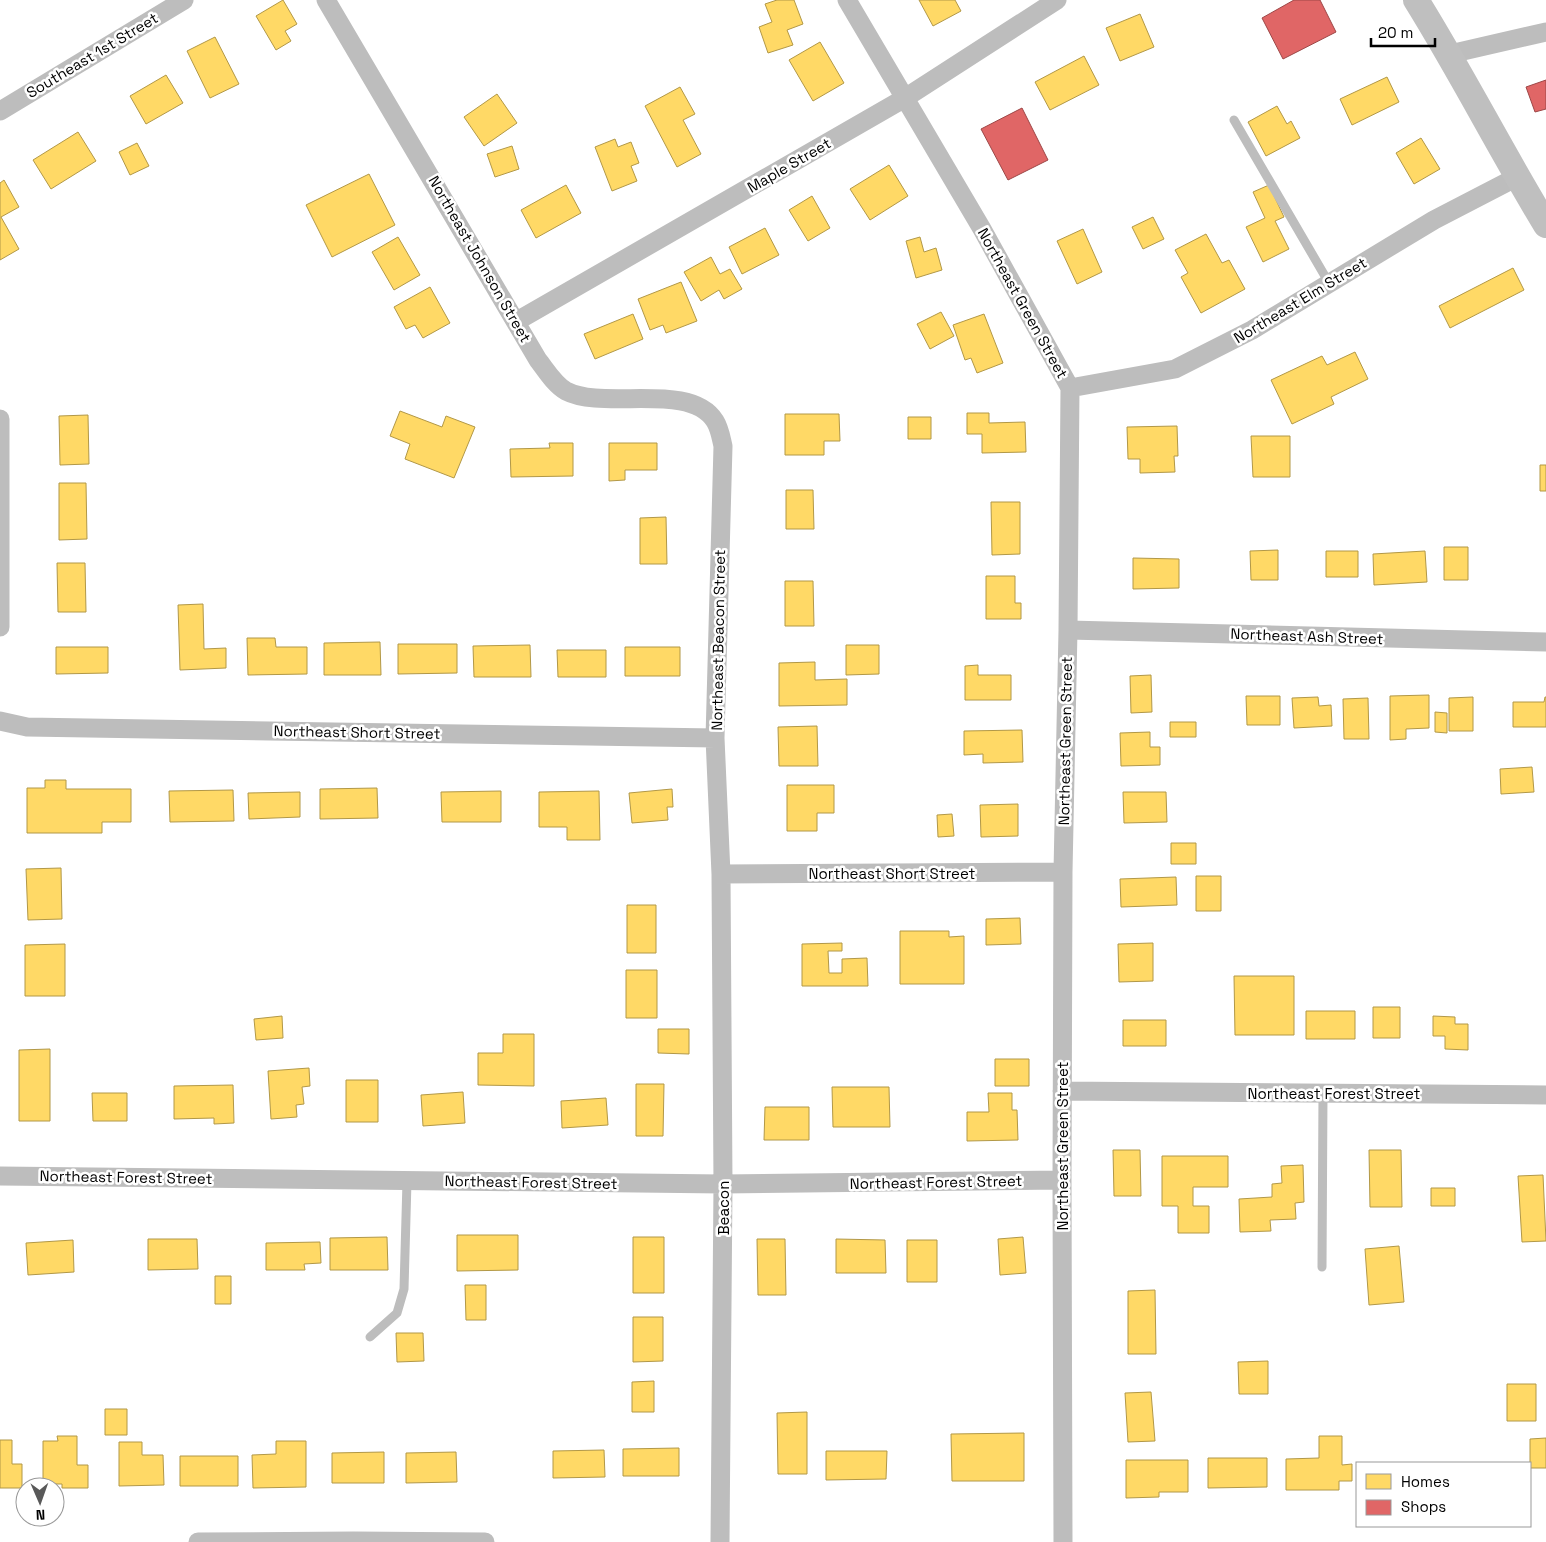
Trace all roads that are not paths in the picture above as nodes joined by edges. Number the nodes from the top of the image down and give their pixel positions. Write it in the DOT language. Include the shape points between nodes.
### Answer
graph roads {
  1 [pos="184,0"];
  2 [pos="326,0"];
  3 [pos="847,0"];
  4 [pos="1056,0"];
  5 [pos="1416,0"];
  6 [pos="1546,32"];
  7 [pos="1450,54"];
  8 [pos="905,98"];
  9 [pos="0,111"];
  10 [pos="1234,120"];
  11 [pos="1517,178"];
  12 [pos="1546,225"];
  13 [pos="1329,283"];
  14 [pos="517,321"];
  15 [pos="1070,388"];
  16 [pos="706,411"];
  17 [pos="0,419"];
  18 [pos="0,627"];
  19 [pos="1068,630"];
  20 [pos="1546,642"];
  21 [pos="0,721"];
  22 [pos="716,738"];
  23 [pos="1063,872"];
  24 [pos="721,874"];
  25 [pos="1062,1091"];
  26 [pos="1324,1093"];
  27 [pos="1546,1095"];
  28 [pos="0,1176"];
  29 [pos="407,1180"];
  30 [pos="1062,1180"];
  31 [pos="723,1184"];
  32 [pos="1322,1267"];
  33 [pos="370,1336"];
  34 [pos="198,1542"];
  35 [pos="485,1542"];
  36 [pos="720,1542"];
  37 [pos="1064,1542"];
  1 -- 9 [label="street, Southeast 1st Street"];
  2 -- 14 [label="street, Northeast Johnson Street"];
  3 -- 8 [label="street, Northeast Green Street"];
  4 -- 8 [label="street, Maple Street"];
  5 -- 7 [label="main road"];
  6 -- 7 [label="street"];
  7 -- 11 [label="main road"];
  8 -- 14 [label="street, Maple Street"];
  8 -- 15 [label="street, Northeast Green Street"];
  10 -- 13 [label="lane"];
  11 -- 12 [label="main road"];
  11 -- 13 [label="street, Northeast Elm Street" via="1434,220"];
  13 -- 15 [label="street, Northeast Elm Street" via="1252,330 1175,370"];
  14 -- 16 [label="street, Northeast Johnson Street" via="538,360 555,383 566,391 598,398 664,399 695,405"];
  15 -- 19 [label="street, Northeast Green Street"];
  16 -- 22 [label="street, Northeast Beacon Street" via="719,429 723,446"];
  17 -- 18 [label="street"];
  19 -- 20 [label="street, Northeast Ash Street"];
  19 -- 23 [label="street, Northeast Green Street"];
  21 -- 22 [label="street, Northeast Short Street" via="27,727"];
  22 -- 24 [label="street, Northeast Beacon Street"];
  23 -- 24 [label="street, Northeast Short Street"];
  23 -- 25 [label="street, Northeast Green Street"];
  24 -- 31 [label="street, Beacon"];
  25 -- 26 [label="street, Northeast Forest Street"];
  25 -- 30 [label="street, Northeast Green Street"];
  26 -- 27 [label="street, Northeast Forest Street"];
  26 -- 32 [label="lane"];
  28 -- 29 [label="street, Northeast Forest Street"];
  29 -- 31 [label="street, Northeast Forest Street"];
  29 -- 33 [label="lane" via="404,1289 396,1313"];
  30 -- 31 [label="street, Northeast Forest Street"];
  30 -- 37 [label="street, Northeast Green Street"];
  31 -- 36 [label="street, Beacon"];
  34 -- 35 [label="street"];
}
